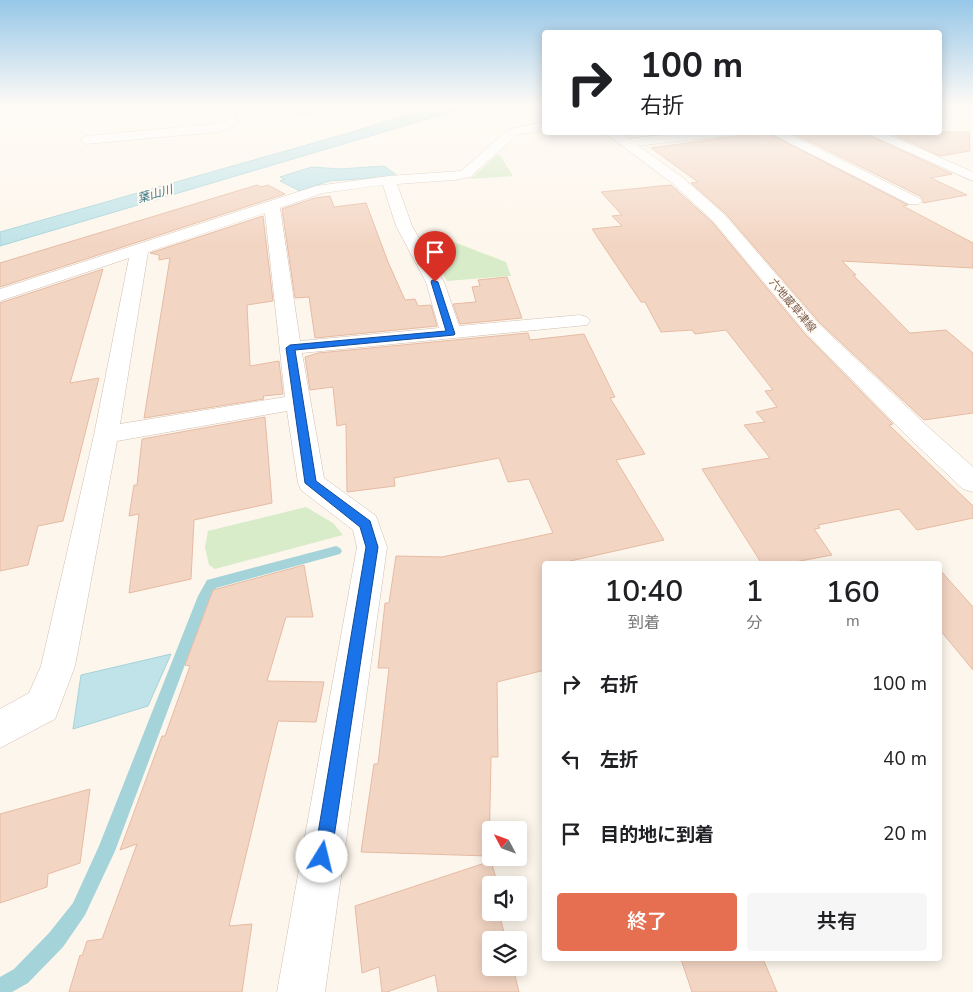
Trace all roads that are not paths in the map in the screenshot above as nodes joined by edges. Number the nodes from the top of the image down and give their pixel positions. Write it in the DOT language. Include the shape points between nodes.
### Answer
graph roads {
  1 [pos="490,152"];
  2 [pos="639,152"];
  3 [pos="815,152"];
  4 [pos="916,152"];
  5 [pos="973,177"];
  6 [pos="389,180"];
  7 [pos="914,201"];
  8 [pos="272,205"];
  9 [pos="140,248"];
  10 [pos="0,295"];
  11 [pos="580,321"];
  12 [pos="451,334"];
  13 [pos="290,348"];
  14 [pos="297,402"];
  15 [pos="106,435"];
  16 [pos="973,482"];
  17 [pos="0,729"];
  18 [pos="301,992"];
  1 -- 6 [label="street" via="465,174"];
  2 -- 16 [label="street, 六地蔵草津線" via="719,218 812,328 917,432"];
  3 -- 7 [label="street"];
  4 -- 5 [label="street"];
  6 -- 8 [label="street" via="321,189"];
  6 -- 12 [label="street" via="404,226 435,282"];
  8 -- 9 [label="street"];
  8 -- 13 [label="street"];
  9 -- 10 [label="street"];
  9 -- 15 [label="street"];
  11 -- 12 [label="street"];
  12 -- 13 [label="street"];
  13 -- 14 [label="street"];
  14 -- 15 [label="street"];
  14 -- 18 [label="street" via="311,483 366,524 372,547"];
  15 -- 17 [label="street" via="58,666 42,706"];
}
